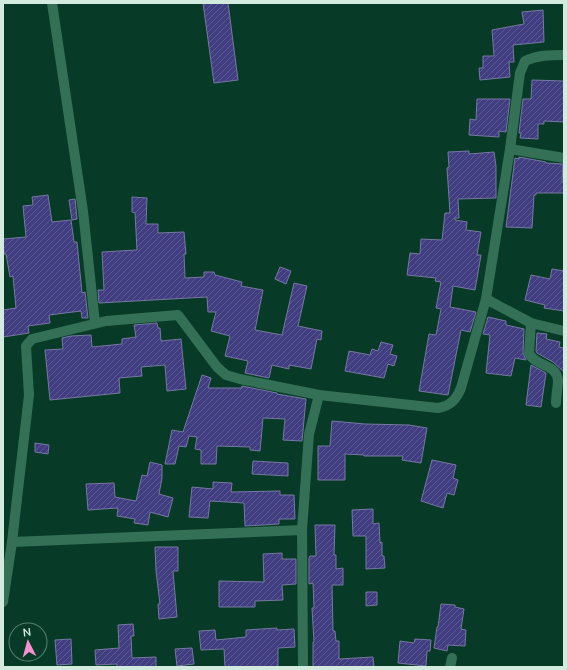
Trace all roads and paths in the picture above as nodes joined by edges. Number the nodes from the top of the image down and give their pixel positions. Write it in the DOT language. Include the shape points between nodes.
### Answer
graph roads {
  1 [pos="52,3"];
  2 [pos="564,55"];
  3 [pos="510,149"];
  4 [pos="564,158"];
  5 [pos="486,299"];
  6 [pos="95,323"];
  7 [pos="531,323"];
  8 [pos="564,331"];
  9 [pos="319,395"];
  10 [pos="556,403"];
  11 [pos="302,530"];
  12 [pos="12,542"];
  13 [pos="3,602"];
  14 [pos="303,667"];
  1 -- 6 [label="street" via="83,211"];
  2 -- 3 [label="street" via="544,55 525,61 520,73"];
  3 -- 4 [label="street"];
  3 -- 5 [label="street"];
  5 -- 7 [label="street"];
  5 -- 9 [label="street" via="458,397 446,407 428,408"];
  6 -- 9 [label="street" via="178,315 226,375"];
  6 -- 12 [label="street" via="37,337 26,346 29,394"];
  7 -- 8 [label="street"];
  7 -- 10 [label="street" via="528,353 536,362 552,369 557,375"];
  9 -- 11 [label="street" via="309,434"];
  11 -- 12 [label="street"];
  11 -- 14 [label="street"];
  12 -- 13 [label="street"];
}
